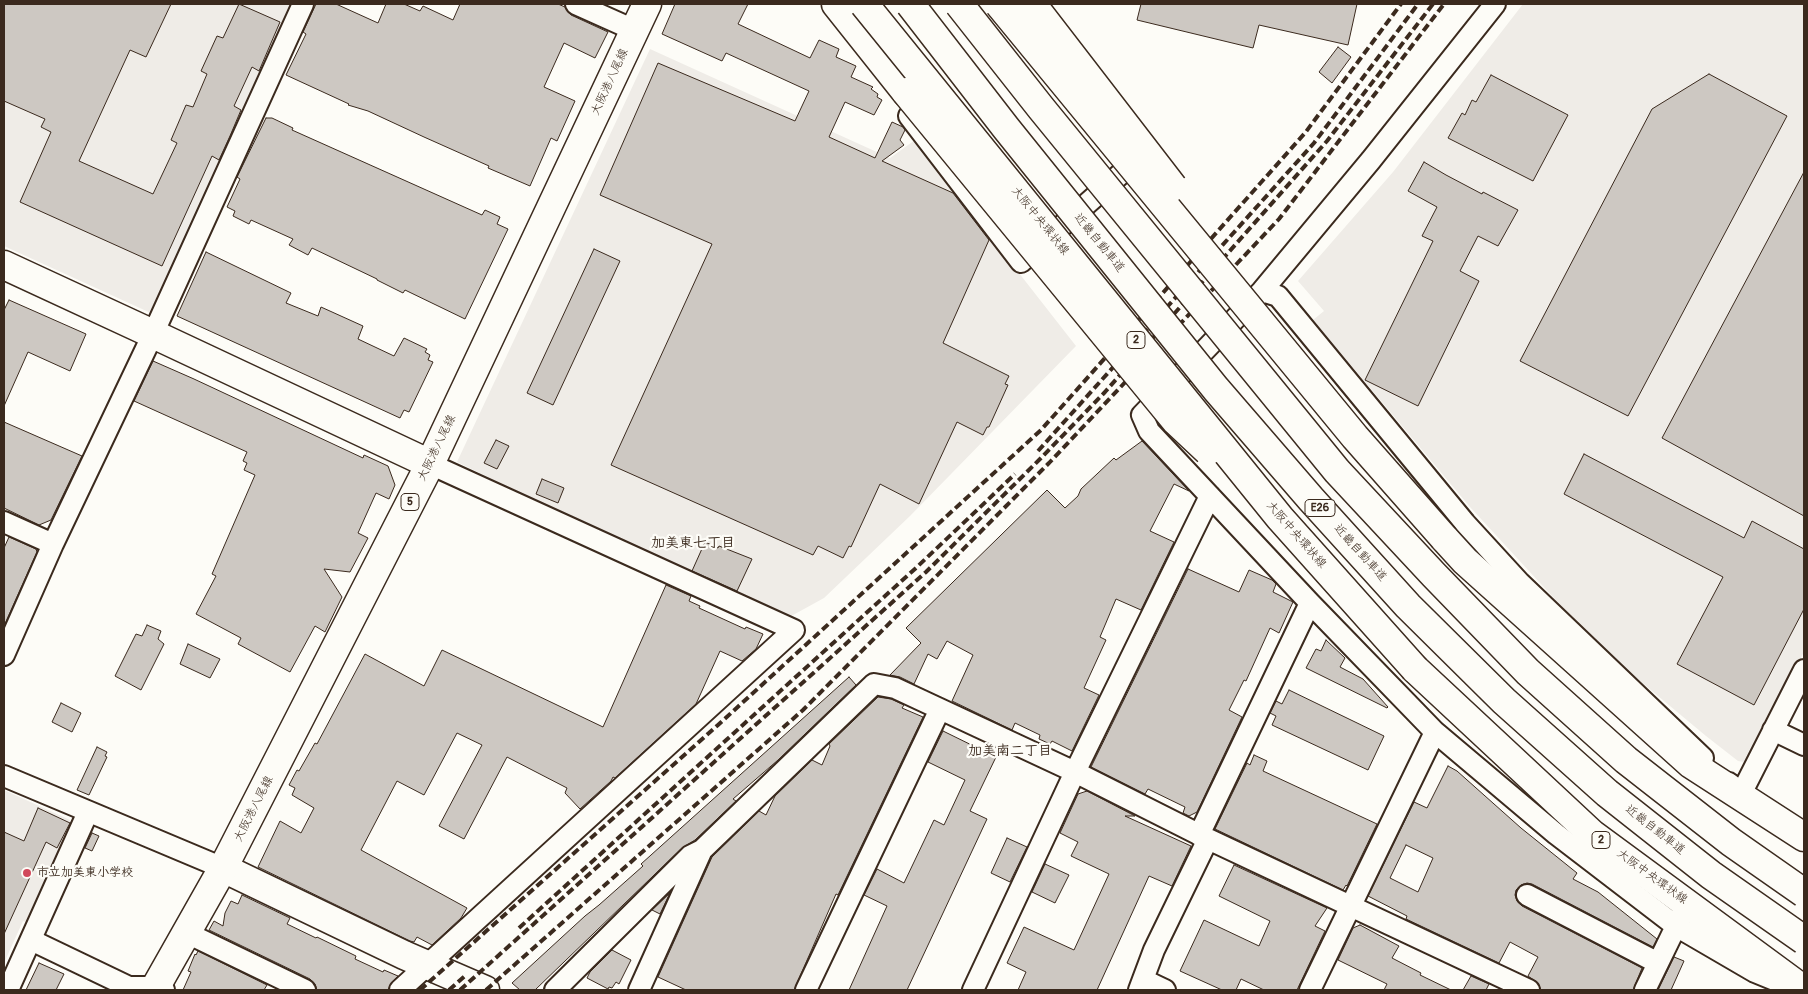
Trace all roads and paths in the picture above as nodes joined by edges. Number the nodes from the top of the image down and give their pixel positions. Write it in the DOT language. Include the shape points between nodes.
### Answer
graph roads {
  1 [pos="303,4"];
  2 [pos="576,4"];
  3 [pos="647,4"];
  4 [pos="828,4"];
  5 [pos="836,4"];
  6 [pos="864,4"];
  7 [pos="910,4"];
  8 [pos="959,4"];
  9 [pos="999,4"];
  10 [pos="1032,4"];
  11 [pos="1043,4"];
  12 [pos="1495,4"];
  13 [pos="634,30"];
  14 [pos="4,265"];
  15 [pos="1262,291"];
  16 [pos="153,334"];
  17 [pos="1355,437"];
  18 [pos="430,464"];
  19 [pos="1210,496"];
  20 [pos="1280,518"];
  21 [pos="4,522"];
  22 [pos="53,544"];
  23 [pos="1310,603"];
  24 [pos="4,655"];
  25 [pos="1804,670"];
  26 [pos="940,709"];
  27 [pos="1773,730"];
  28 [pos="1435,732"];
  29 [pos="1804,745"];
  30 [pos="1075,772"];
  31 [pos="4,776"];
  32 [pos="1741,794"];
  33 [pos="88,812"];
  34 [pos="1203,837"];
  35 [pos="1804,837"];
  36 [pos="702,850"];
  37 [pos="223,868"];
  38 [pos="1804,893"];
  39 [pos="1527,895"];
  40 [pos="1350,906"];
  41 [pos="1682,915"];
  42 [pos="187,933"];
  43 [pos="31,940"];
  44 [pos="1804,940"];
  45 [pos="1658,962"];
  46 [pos="428,965"];
  47 [pos="277,984"];
  48 [pos="1142,985"];
  49 [pos="146,989"];
  50 [pos="8,990"];
  51 [pos="305,990"];
  52 [pos="400,990"];
  53 [pos="485,990"];
  54 [pos="555,990"];
  55 [pos="639,990"];
  56 [pos="806,990"];
  57 [pos="973,990"];
  58 [pos="1165,990"];
  59 [pos="1310,990"];
  60 [pos="1529,990"];
  61 [pos="1645,990"];
  62 [pos="1803,990"];
  1 -- 16 [label="street"];
  2 -- 13 [label="street"];
  3 -- 13 [label="main road, 大阪港八尾線 / 5"];
  4 -- 11 [label="street" via="841,27 1021,262 1154,145"];
  5 -- 20 [label="main road, 2, bridge" via="1176,422"];
  6 -- 20 [label="main road, 大阪中央環状線 / 2, bridge"];
  7 -- 44 [label="main road, 近畿自動車道 / E26, bridge" via="1216,388 1408,606 1504,701 1607,793 1711,875"];
  8 -- 38 [label="main road, bridge" via="1331,463 1434,576 1528,672 1626,760 1731,842"];
  9 -- 17 [label="main road, bridge"];
  10 -- 17 [label="main road, bridge" via="1198,220 1336,389"];
  12 -- 15 [label="street"];
  13 -- 18 [label="main road, 大阪港八尾線 / 5"];
  14 -- 16 [label="main road"];
  15 -- 19 [label="street" via="1142,415 1148,430"];
  15 -- 32 [label="street" via="1278,296 1464,523 1520,583"];
  16 -- 18 [label="main road"];
  16 -- 22 [label="street"];
  17 -- 32 [label="main road, bridge" via="1465,561 1691,764"];
  18 -- 37 [label="main road, 大阪港八尾線 / 5"];
  18 -- 46 [label="street" via="794,630"];
  19 -- 23 [label="street"];
  19 -- 30 [label="street"];
  20 -- 41 [label="main road, 大阪中央環状線 / 2, bridge" via="1416,668"];
  21 -- 22 [label="street"];
  22 -- 24 [label="street"];
  23 -- 28 [label="street"];
  23 -- 34 [label="street"];
  25 -- 27 [label="street"];
  26 -- 30 [label="street"];
  26 -- 36 [label="street" via="895,688 874,684"];
  26 -- 56 [label="street"];
  27 -- 29 [label="street"];
  27 -- 32 [label="street"];
  28 -- 40 [label="street"];
  28 -- 41 [label="street" via="1556,834"];
  30 -- 34 [label="street"];
  30 -- 57 [label="street"];
  31 -- 33 [label="street"];
  32 -- 35 [label="main road"];
  33 -- 37 [label="street"];
  33 -- 43 [label="street"];
  34 -- 40 [label="street"];
  34 -- 48 [label="street"];
  36 -- 54 [label="street" via="690,856"];
  36 -- 55 [label="street"];
  37 -- 42 [label="main road, 大阪港八尾線 / 5"];
  37 -- 46 [label="main road"];
  39 -- 45 [label="street"];
  40 -- 59 [label="street"];
  40 -- 60 [label="street"];
  41 -- 45 [label="street"];
  41 -- 62 [label="main road, 大阪中央環状線 / 2"];
  42 -- 47 [label="street"];
  42 -- 49 [label="main road, 大阪港八尾線 / 5"];
  43 -- 49 [label="street"];
  43 -- 50 [label="street"];
  45 -- 61 [label="street"];
  46 -- 52 [label="street"];
  46 -- 53 [label="main road"];
  47 -- 51 [label="street"];
  48 -- 58 [label="street"];
}
